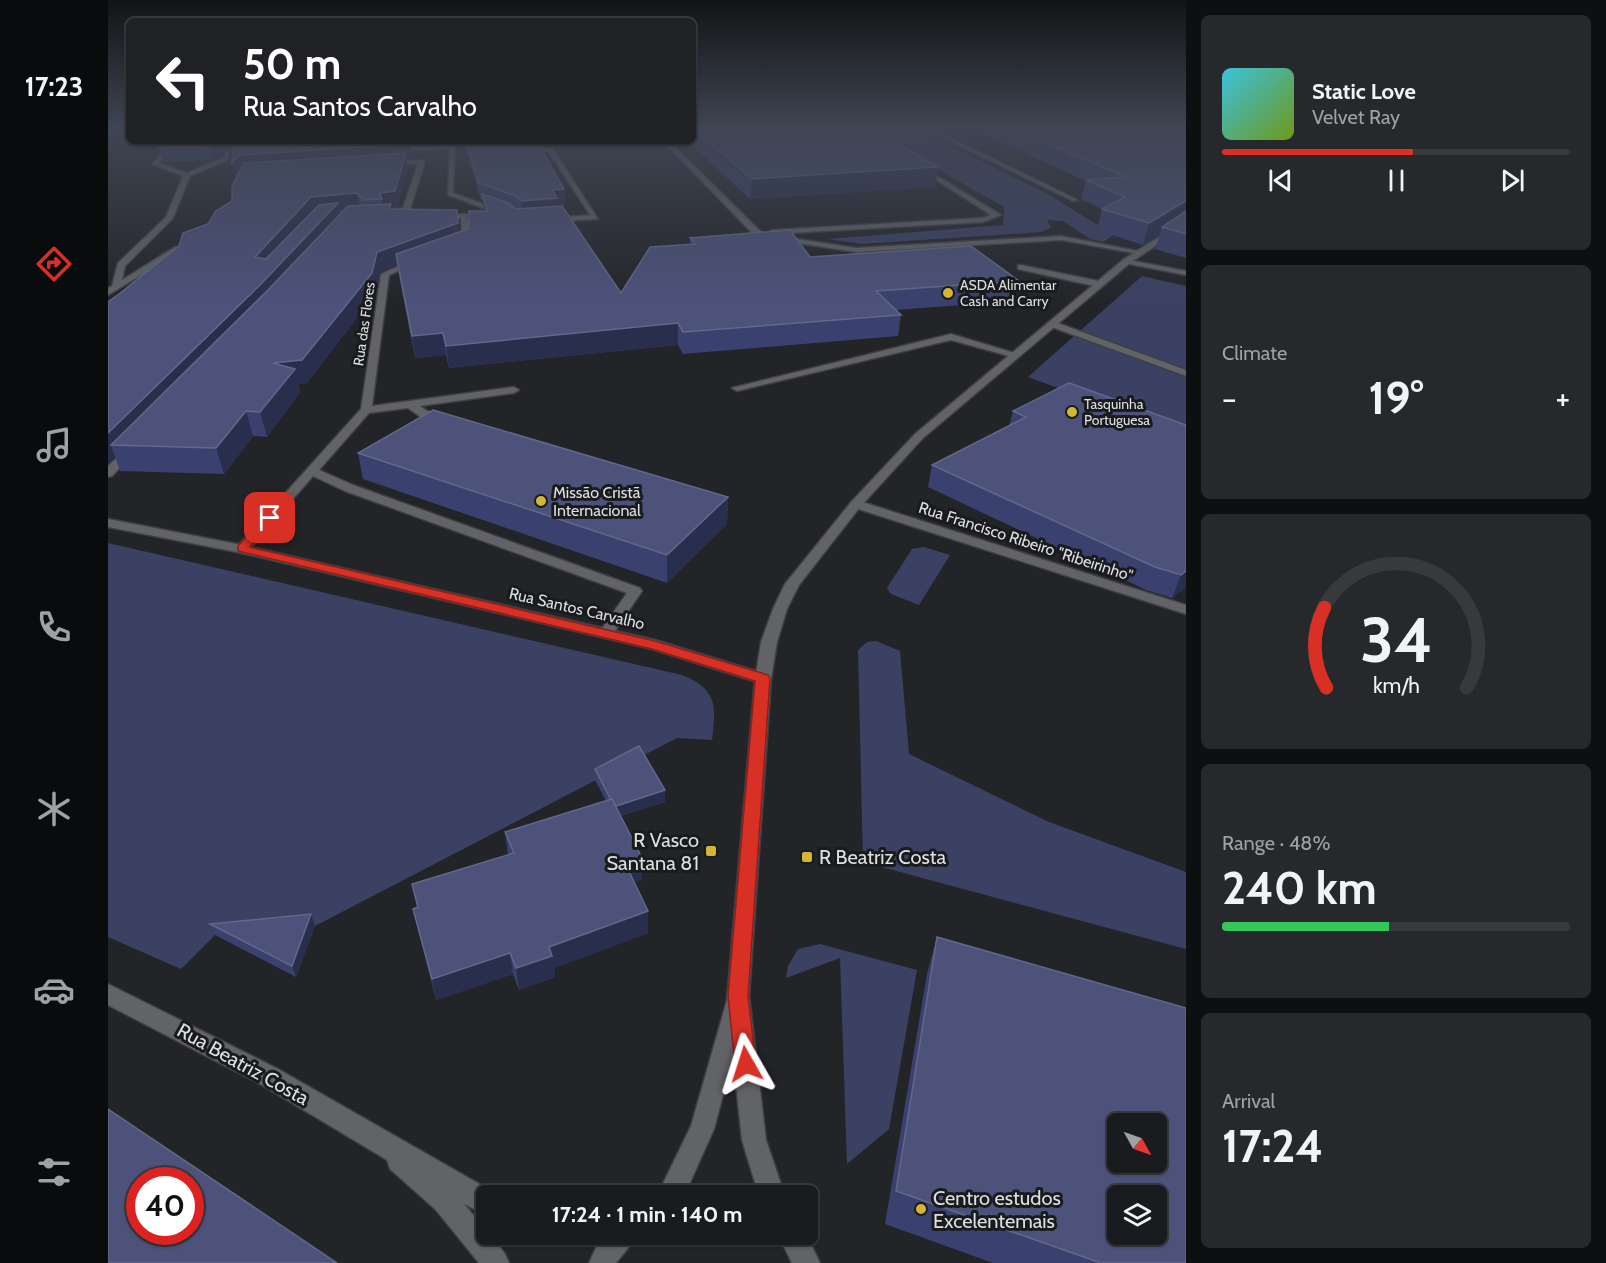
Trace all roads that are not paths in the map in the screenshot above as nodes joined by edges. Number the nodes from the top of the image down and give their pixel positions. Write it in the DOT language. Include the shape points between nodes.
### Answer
graph roads {
  1 [pos="182,188"];
  2 [pos="413,188"];
  3 [pos="450,188"];
  4 [pos="576,188"];
  5 [pos="713,188"];
  6 [pos="953,188"];
  7 [pos="1050,188"];
  8 [pos="1075,200"];
  9 [pos="514,217"];
  10 [pos="418,218"];
  11 [pos="429,218"];
  12 [pos="541,221"];
  13 [pos="1186,222"];
  14 [pos="758,233"];
  15 [pos="1048,240"];
  16 [pos="187,242"];
  17 [pos="445,251"];
  18 [pos="1139,252"];
  19 [pos="425,259"];
  20 [pos="1129,259"];
  21 [pos="1021,267"];
  22 [pos="1186,273"];
  23 [pos="1099,284"];
  24 [pos="116,286"];
  25 [pos="108,292"];
  26 [pos="1052,324"];
  27 [pos="1016,355"];
  28 [pos="1186,373"];
  29 [pos="737,388"];
  30 [pos="514,390"];
  31 [pos="410,404"];
  32 [pos="366,410"];
  33 [pos="450,426"];
  34 [pos="140,440"];
  35 [pos="311,471"];
  36 [pos="108,473"];
  37 [pos="856,504"];
  38 [pos="108,522"];
  39 [pos="242,549"];
  40 [pos="1186,610"];
  41 [pos="606,633"];
  42 [pos="763,679"];
  43 [pos="108,993"];
  44 [pos="738,996"];
  45 [pos="376,1140"];
  46 [pos="675,1185"];
  47 [pos="768,1185"];
  48 [pos="476,1196"];
  49 [pos="613,1245"];
  50 [pos="495,1263"];
  51 [pos="602,1263"];
  1 -- 24 [label="street" via="169,218 121,265"];
  2 -- 10 [label="street" via="406,210 380,216"];
  3 -- 9 [label="street" via="450,194"];
  4 -- 12 [label="street" via="595,216"];
  5 -- 14 [label="street"];
  6 -- 14 [label="street" via="997,215 972,221"];
  7 -- 8 [label="street"];
  11 -- 17 [label="street" via="464,216 466,244"];
  13 -- 18 [label="street"];
  14 -- 15 [label="street" via="784,241 856,250"];
  15 -- 18 [label="street" via="1080,240"];
  15 -- 20 [label="street"];
  16 -- 24 [label="street"];
  18 -- 20 [label="street"];
  19 -- 32 [label="street, Rua das Flores" via="385,274"];
  20 -- 22 [label="street"];
  20 -- 23 [label="street"];
  21 -- 23 [label="street"];
  23 -- 26 [label="street"];
  24 -- 25 [label="street"];
  26 -- 27 [label="street"];
  26 -- 28 [label="street"];
  27 -- 29 [label="street" via="951,337"];
  27 -- 37 [label="street" via="919,436"];
  30 -- 31 [label="street"];
  31 -- 32 [label="street"];
  31 -- 33 [label="street" via="434,421"];
  32 -- 35 [label="street"];
  34 -- 36 [label="street"];
  35 -- 39 [label="street"];
  35 -- 41 [label="street" via="635,591"];
  37 -- 40 [label="street, Rua Francisco Ribeiro \"Ribeirinho\""];
  37 -- 42 [label="street" via="792,584 769,642"];
  38 -- 39 [label="street, Rua Santos Carvalho"];
  39 -- 41 [label="street, Rua Santos Carvalho"];
  41 -- 42 [label="street, Rua Santos Carvalho"];
  42 -- 44 [label="street"];
  43 -- 45 [label="street, Rua Beatriz Costa" via="270,1077"];
  44 -- 46 [label="street" via="702,1129"];
  44 -- 47 [label="street" via="754,1140"];
  45 -- 48 [label="street, Rua Beatriz Costa"];
  45 -- 50 [label="street, Rua Beatriz Costa" via="445,1201"];
  49 -- 51 [label="street"];
}
